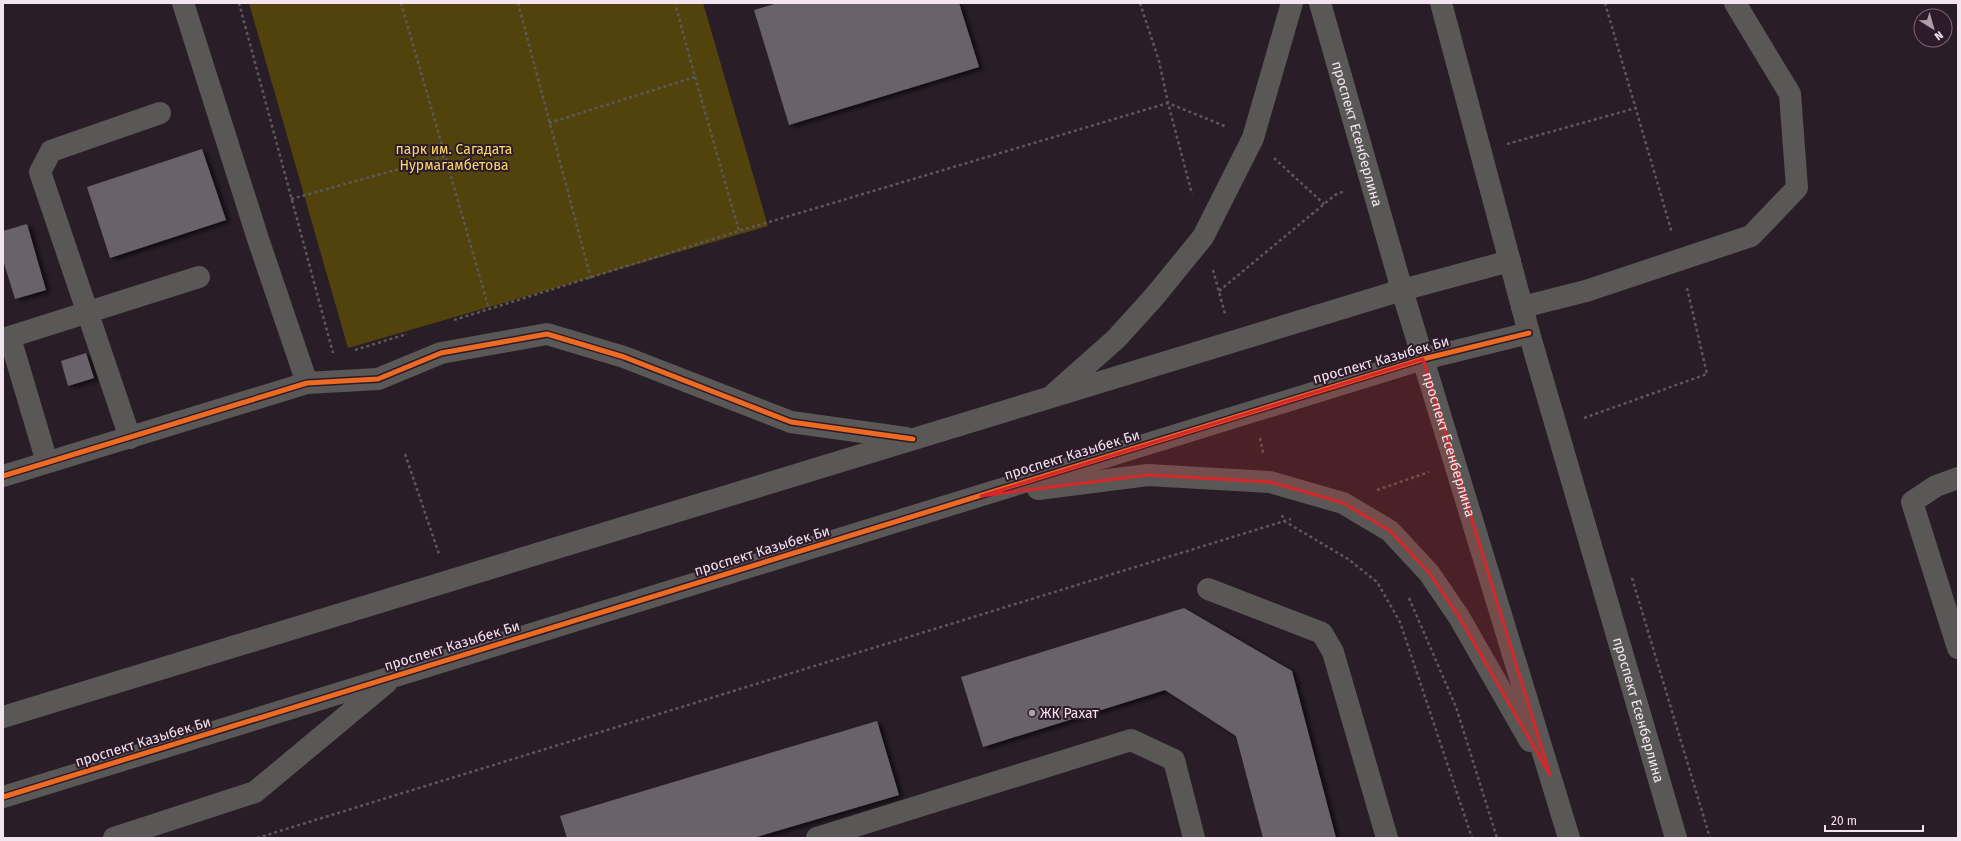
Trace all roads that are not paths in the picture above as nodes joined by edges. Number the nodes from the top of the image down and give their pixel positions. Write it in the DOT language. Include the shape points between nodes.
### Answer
graph roads {
  1 [pos="183,3"];
  2 [pos="1292,3"];
  3 [pos="1320,3"];
  4 [pos="1441,3"];
  5 [pos="1735,3"];
  6 [pos="160,113"];
  7 [pos="1510,261"];
  8 [pos="199,277"];
  9 [pos="1402,290"];
  10 [pos="1522,307"];
  11 [pos="87,314"];
  12 [pos="1529,332"];
  13 [pos="6,338"];
  14 [pos="1423,359"];
  15 [pos="305,376"];
  16 [pos="1051,397"];
  17 [pos="130,438"];
  18 [pos="913,439"];
  19 [pos="47,462"];
  20 [pos="3,476"];
  21 [pos="1958,478"];
  22 [pos="981,496"];
  23 [pos="1208,589"];
  24 [pos="1958,648"];
  25 [pos="394,676"];
  26 [pos="3,717"];
  27 [pos="1550,775"];
  28 [pos="3,797"];
  29 [pos="114,838"];
  30 [pos="817,838"];
  31 [pos="1194,838"];
  32 [pos="1387,838"];
  33 [pos="1569,838"];
  34 [pos="1676,838"];
  1 -- 15 [label="street" via="258,239"];
  2 -- 16 [label="street" via="1253,138 1203,237 1154,298 1116,339"];
  3 -- 9 [label="street, проспект Есенберлина"];
  4 -- 7 [label="street, проспект Есенберлина"];
  5 -- 10 [label="street" via="1790,94 1797,188 1751,236 1586,291"];
  6 -- 11 [label="street" via="51,151 40,172"];
  7 -- 9 [label="street"];
  7 -- 10 [label="street, проспект Есенберлина"];
  8 -- 11 [label="street"];
  9 -- 14 [label="street, проспект Есенберлина"];
  9 -- 16 [label="street"];
  10 -- 12 [label="street, проспект Есенберлина"];
  11 -- 13 [label="street"];
  11 -- 17 [label="street"];
  12 -- 14 [label="street, проспект Казыбек Би"];
  12 -- 34 [label="street, проспект Есенберлина"];
  13 -- 19 [label="street"];
  14 -- 22 [label="street, проспект Казыбек Би"];
  14 -- 27 [label="street, проспект Есенберлина"];
  15 -- 17 [label="street"];
  15 -- 18 [label="street" via="378,380 441,353 547,334 624,357 791,422"];
  16 -- 18 [label="street"];
  17 -- 19 [label="street"];
  18 -- 26 [label="street"];
  19 -- 20 [label="street"];
  21 -- 24 [label="street" via="1936,486 1912,502"];
  22 -- 25 [label="street, проспект Казыбек Би"];
  22 -- 27 [label="street" via="1148,475 1270,482 1343,503 1390,531 1429,573 1459,617"];
  23 -- 32 [label="street" via="1322,633 1333,652"];
  25 -- 28 [label="street, проспект Казыбек Би"];
  25 -- 29 [label="street" via="255,792"];
  27 -- 33 [label="street, проспект Есенберлина"];
  30 -- 31 [label="street" via="1131,740 1174,760"];
}
